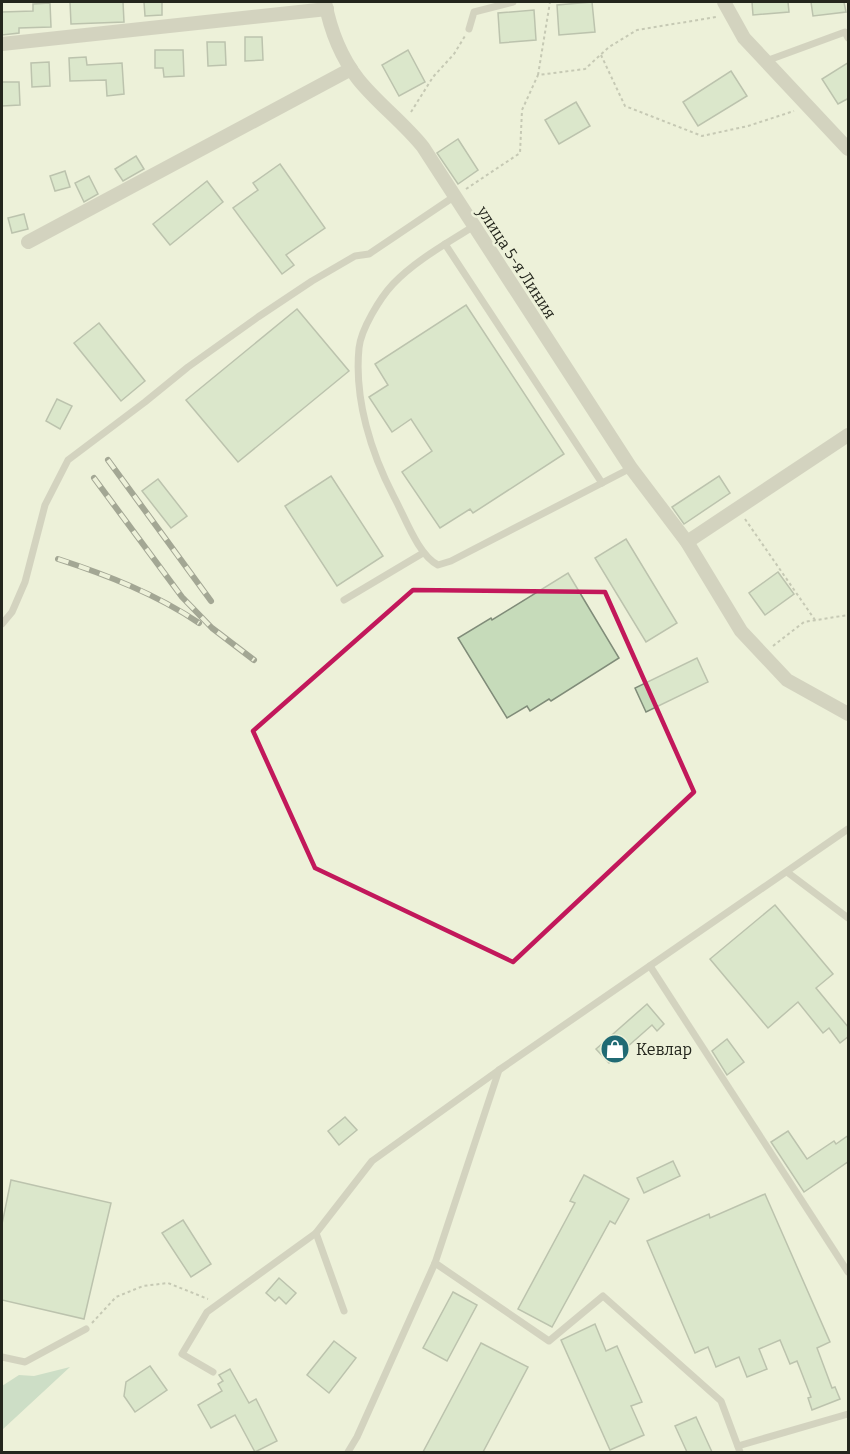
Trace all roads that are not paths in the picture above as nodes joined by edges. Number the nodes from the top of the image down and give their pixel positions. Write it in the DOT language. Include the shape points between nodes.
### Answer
graph roads {
  1 [pos="513,2"];
  2 [pos="724,2"];
  3 [pos="326,5"];
  4 [pos="469,29"];
  5 [pos="849,38"];
  6 [pos="2,44"];
  7 [pos="766,60"];
  8 [pos="351,69"];
  9 [pos="849,149"];
  10 [pos="455,196"];
  11 [pos="474,226"];
  12 [pos="28,242"];
  13 [pos="445,244"];
  14 [pos="849,435"];
  15 [pos="631,468"];
  16 [pos="602,483"];
  17 [pos="687,542"];
  18 [pos="423,553"];
  19 [pos="344,600"];
  20 [pos="2,624"];
  21 [pos="849,714"];
  22 [pos="849,830"];
  23 [pos="788,872"];
  24 [pos="849,918"];
  25 [pos="650,966"];
  26 [pos="499,1070"];
  27 [pos="316,1233"];
  28 [pos="435,1263"];
  29 [pos="849,1272"];
  30 [pos="344,1311"];
  31 [pos="86,1329"];
  32 [pos="2,1357"];
  33 [pos="213,1372"];
  34 [pos="849,1414"];
  35 [pos="739,1449"];
  36 [pos="348,1452"];
  1 -- 4 [label="lane" via="474,12"];
  2 -- 7 [label="street" via="744,38"];
  3 -- 6 [label="street"];
  3 -- 8 [label="street, улица 5-я Линия"];
  5 -- 7 [label="lane" via="845,32"];
  7 -- 9 [label="street"];
  8 -- 10 [label="street, улица 5-я Линия" via="423,147"];
  8 -- 12 [label="street"];
  10 -- 11 [label="street, улица 5-я Линия"];
  10 -- 20 [label="lane" via="369,254 355,256 267,311 68,460 45,505 21,592"];
  11 -- 13 [label="lane"];
  11 -- 15 [label="street, улица 5-я Линия"];
  13 -- 16 [label="lane"];
  13 -- 18 [label="lane" via="391,286 368,320 359,347 364,416 373,451"];
  14 -- 17 [label="street"];
  15 -- 16 [label="lane"];
  15 -- 17 [label="street, улица 5-я Линия"];
  16 -- 18 [label="lane" via="443,564 430,561"];
  17 -- 21 [label="street, улица 5-я Линия" via="741,631 788,680"];
  18 -- 19 [label="lane"];
  22 -- 23 [label="lane"];
  23 -- 24 [label="lane"];
  23 -- 25 [label="lane"];
  25 -- 26 [label="lane"];
  25 -- 29 [label="lane"];
  26 -- 27 [label="lane" via="372,1161"];
  26 -- 28 [label="lane"];
  27 -- 30 [label="lane"];
  27 -- 33 [label="lane" via="207,1312 182,1353"];
  28 -- 35 [label="lane" via="549,1341 603,1296 721,1401"];
  28 -- 36 [label="lane"];
  31 -- 32 [label="lane" via="25,1362"];
  34 -- 35 [label="lane"];
}
